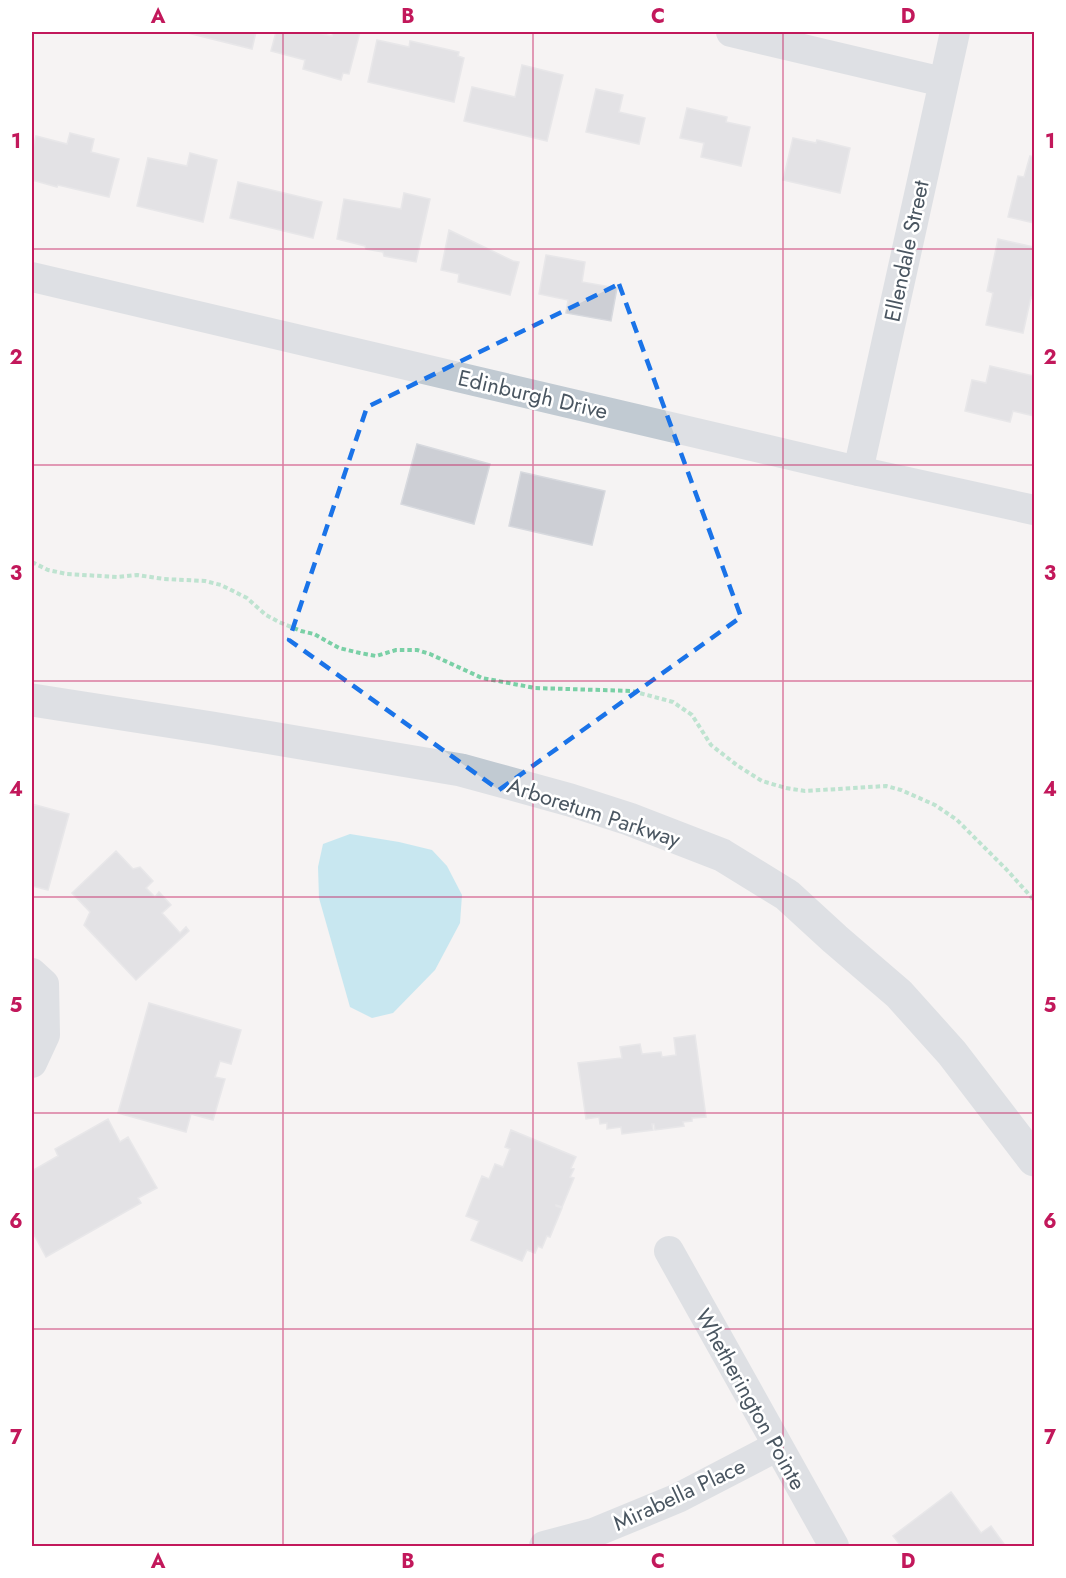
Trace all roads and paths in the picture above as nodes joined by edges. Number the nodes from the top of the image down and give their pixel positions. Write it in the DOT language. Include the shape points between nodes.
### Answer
graph roads {
  1 [pos="731,32"];
  2 [pos="955,32"];
  3 [pos="943,82"];
  4 [pos="32,276"];
  5 [pos="858,471"];
  6 [pos="1035,510"];
  7 [pos="32,562"];
  8 [pos="32,700"];
  9 [pos="1035,900"];
  10 [pos="32,973"];
  11 [pos="32,1063"];
  12 [pos="1035,1160"];
  13 [pos="669,1251"];
  14 [pos="778,1446"];
  15 [pos="544,1546"];
  16 [pos="834,1546"];
  1 -- 3 [label="street"];
  2 -- 3 [label="street, Ellendale Street"];
  3 -- 5 [label="street, Ellendale Street"];
  4 -- 5 [label="street, Edinburgh Drive"];
  5 -- 6 [label="street, Edinburgh Drive"];
  7 -- 9 [label="path" via="67,574 205,580 247,598 279,622 339,648 376,656 396,650 417,650 482,678 535,688 632,691 672,702 692,715 711,745 762,781 805,791 886,786 935,805 957,820"];
  8 -- 12 [label="street, Arboretum Parkway" via="461,770 620,815 722,855 787,895 899,994 952,1053"];
  10 -- 11 [label="street" via="44,984 45,1035"];
  13 -- 14 [label="street, Whetherington Pointe"];
  14 -- 15 [label="street, Mirabella Place" via="678,1498 593,1533"];
  14 -- 16 [label="street, Whetherington Pointe"];
}
